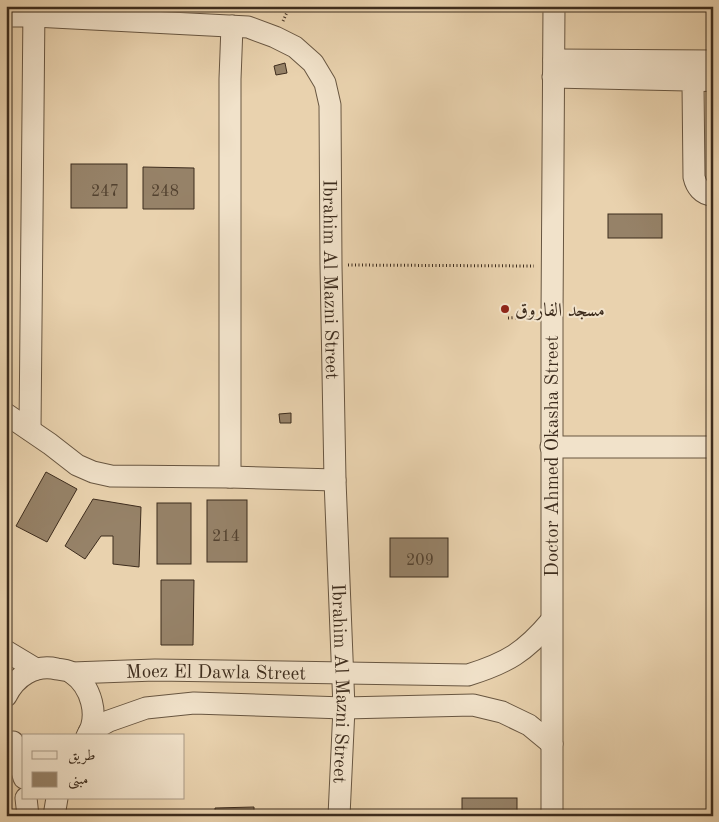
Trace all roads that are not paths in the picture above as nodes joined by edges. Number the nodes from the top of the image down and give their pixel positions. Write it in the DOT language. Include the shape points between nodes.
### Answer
graph roads {
  1 [pos="544,6"];
  2 [pos="554,6"];
  3 [pos="34,11"];
  4 [pos="6,16"];
  5 [pos="232,26"];
  6 [pos="554,29"];
  7 [pos="713,61"];
  8 [pos="554,69"];
  9 [pos="713,80"];
  10 [pos="691,81"];
  11 [pos="713,195"];
  12 [pos="6,414"];
  13 [pos="30,430"];
  14 [pos="551,446"];
  15 [pos="713,447"];
  16 [pos="230,476"];
  17 [pos="335,480"];
  18 [pos="551,621"];
  19 [pos="6,651"];
  20 [pos="36,669"];
  21 [pos="72,672"];
  22 [pos="342,672"];
  23 [pos="6,696"];
  24 [pos="344,708"];
  25 [pos="88,734"];
  26 [pos="14,741"];
  27 [pos="552,744"];
  28 [pos="22,771"];
  29 [pos="26,800"];
  30 [pos="57,800"];
  31 [pos="28,816"];
  32 [pos="54,816"];
  33 [pos="339,816"];
  34 [pos="552,816"];
  1 -- 6 [label="street"];
  2 -- 6 [label="street, Doctor Ahmed Okasha Street"];
  3 -- 4 [label="street, Ibrahim Al Mazni Street"];
  3 -- 5 [label="street, Ibrahim Al Mazni Street"];
  3 -- 13 [label="street"];
  5 -- 16 [label="street"];
  5 -- 17 [label="street, Ibrahim Al Mazni Street" via="248,27 296,47 313,63 324,83 330,105"];
  6 -- 8 [label="street, Doctor Ahmed Okasha Street"];
  7 -- 8 [label="street"];
  8 -- 10 [label="street"];
  8 -- 14 [label="street, Doctor Ahmed Okasha Street"];
  9 -- 10 [label="street"];
  10 -- 11 [label="street" via="694,177 698,188"];
  12 -- 13 [label="street"];
  13 -- 16 [label="street" via="76,465 93,472 111,476"];
  14 -- 15 [label="street"];
  14 -- 18 [label="street, Doctor Ahmed Okasha Street"];
  16 -- 17 [label="street"];
  17 -- 22 [label="street, Ibrahim Al Mazni Street"];
  18 -- 22 [label="street, Moez El Dawla Street" via="515,656 492,668 468,675"];
  18 -- 27 [label="street, Doctor Ahmed Okasha Street"];
  19 -- 20 [label="street"];
  20 -- 21 [label="street, Moez El Dawla Street" via="50,667"];
  20 -- 23 [label="street" via="22,675"];
  21 -- 22 [label="street, Moez El Dawla Street"];
  21 -- 25 [label="street" via="87,690 93,704"];
  22 -- 24 [label="street, Ibrahim Al Mazni Street"];
  24 -- 25 [label="street, Moez El Dawla Street" via="194,703 146,708"];
  24 -- 27 [label="street, Moez El Dawla Street" via="473,705 502,712 528,725"];
  24 -- 33 [label="street, Ibrahim Al Mazni Street"];
  26 -- 28 [label="street"];
  27 -- 34 [label="street, Doctor Ahmed Okasha Street"];
  29 -- 31 [label="street"];
  30 -- 32 [label="street"];
}
